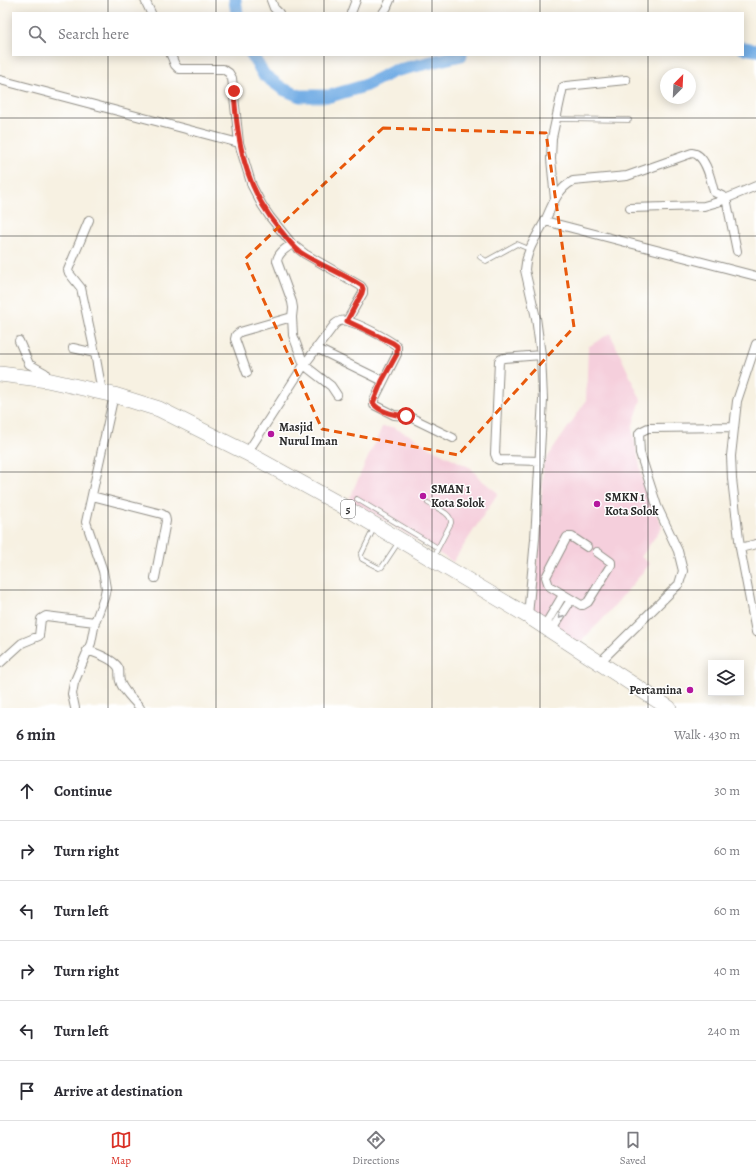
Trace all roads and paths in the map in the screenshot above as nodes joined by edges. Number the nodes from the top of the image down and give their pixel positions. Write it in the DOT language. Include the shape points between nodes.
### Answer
graph roads {
  1 [pos="145,0"];
  2 [pos="271,0"];
  3 [pos="356,0"];
  4 [pos="390,0"];
  5 [pos="151,12"];
  6 [pos="278,12"];
  7 [pos="351,12"];
  8 [pos="384,12"];
  9 [pos="171,56"];
  10 [pos="0,80"];
  11 [pos="626,80"];
  12 [pos="556,120"];
  13 [pos="629,120"];
  14 [pos="239,143"];
  15 [pos="756,186"];
  16 [pos="555,198"];
  17 [pos="726,198"];
  18 [pos="630,208"];
  19 [pos="89,220"];
  20 [pos="545,221"];
  21 [pos="292,244"];
  22 [pos="529,249"];
  23 [pos="737,251"];
  24 [pos="480,257"];
  25 [pos="756,276"];
  26 [pos="292,317"];
  27 [pos="347,321"];
  28 [pos="19,341"];
  29 [pos="756,344"];
  30 [pos="73,348"];
  31 [pos="316,348"];
  32 [pos="95,353"];
  33 [pos="541,355"];
  34 [pos="304,365"];
  35 [pos="247,373"];
  36 [pos="0,374"];
  37 [pos="47,380"];
  38 [pos="382,381"];
  39 [pos="108,394"];
  40 [pos="337,395"];
  41 [pos="734,427"];
  42 [pos="453,438"];
  43 [pos="247,453"];
  44 [pos="540,461"];
  45 [pos="92,496"];
  46 [pos="357,499"];
  47 [pos="428,503"];
  48 [pos="376,525"];
  49 [pos="402,534"];
  50 [pos="756,544"];
  51 [pos="587,547"];
  52 [pos="740,548"];
  53 [pos="597,552"];
  54 [pos="435,554"];
  55 [pos="155,578"];
  56 [pos="563,595"];
  57 [pos="571,600"];
  58 [pos="528,616"];
  59 [pos="95,622"];
  60 [pos="547,629"];
  61 [pos="756,632"];
  62 [pos="86,653"];
  63 [pos="0,663"];
  64 [pos="599,663"];
  65 [pos="75,708"];
  66 [pos="140,708"];
  67 [pos="669,708"];
  1 -- 5 [label="street"];
  2 -- 6 [label="street"];
  3 -- 7 [label="street"];
  4 -- 8 [label="street"];
  9 -- 14 [label="street" via="180,69 223,69 229,73 234,91"];
  10 -- 14 [label="street"];
  11 -- 12 [label="street" via="564,86"];
  12 -- 13 [label="lane"];
  12 -- 16 [label="street" via="551,159"];
  14 -- 21 [label="street" via="249,179 262,205"];
  15 -- 17 [label="street"];
  16 -- 17 [label="street" via="573,181 620,177 692,153 703,158 714,192"];
  16 -- 20 [label="street"];
  17 -- 18 [label="street" via="704,206"];
  17 -- 23 [label="street"];
  19 -- 32 [label="street" via="68,273 81,288"];
  20 -- 22 [label="street"];
  20 -- 25 [label="street"];
  21 -- 26 [label="street" via="277,258 292,302"];
  21 -- 27 [label="street" via="362,286 362,293"];
  22 -- 24 [label="lane" via="517,244 486,261"];
  22 -- 33 [label="street" via="525,270"];
  26 -- 34 [label="street" via="293,335"];
  26 -- 35 [label="street" via="236,335 234,339"];
  27 -- 31 [label="street" via="335,324"];
  27 -- 38 [label="street" via="397,346 397,354"];
  28 -- 37 [label="street" via="29,364 45,373"];
  29 -- 41 [label="street" via="737,401"];
  30 -- 32 [label="street"];
  31 -- 34 [label="street"];
  31 -- 38 [label="street"];
  32 -- 39 [label="street"];
  33 -- 44 [label="street" via="543,399"];
  33 -- 44 [label="street" via="504,358 500,361 495,454 499,460"];
  34 -- 40 [label="street" via="332,386"];
  34 -- 43 [label="street"];
  36 -- 37 [label="highway, 5"];
  37 -- 39 [label="highway, 5"];
  38 -- 42 [label="street" via="374,405 394,415 412,418"];
  39 -- 43 [label="highway, 5" via="159,409"];
  39 -- 45 [label="street"];
  41 -- 52 [label="street" via="730,456"];
  41 -- 64 [label="street" via="648,428 639,434 640,453 657,506 678,551 683,571 682,578 679,584"];
  43 -- 48 [label="highway, 5"];
  44 -- 58 [label="street"];
  45 -- 55 [label="street" via="165,516"];
  45 -- 59 [label="street" via="86,522 104,571 106,588"];
  46 -- 49 [label="lane"];
  47 -- 54 [label="lane" via="451,519"];
  48 -- 49 [label="highway, 5"];
  48 -- 49 [label="lane" via="361,555 362,560 379,568"];
  49 -- 54 [label="highway, 5"];
  50 -- 52 [label="street"];
  51 -- 56 [label="street" via="572,537 567,537 548,573 549,586"];
  52 -- 61 [label="street"];
  53 -- 57 [label="street" via="610,562 610,567 586,604 581,605"];
  54 -- 58 [label="highway, 5"];
  56 -- 57 [label="street"];
  56 -- 60 [label="street"];
  57 -- 60 [label="street, one-way"];
  58 -- 60 [label="highway, 5"];
  59 -- 62 [label="street" via="91,643"];
  59 -- 63 [label="street" via="46,616 42,619 39,636 22,643"];
  60 -- 64 [label="highway, 5"];
  62 -- 65 [label="street" via="74,683 72,694"];
  62 -- 66 [label="street" via="97,653 116,664 122,686"];
  64 -- 67 [label="highway, 5"];
}
